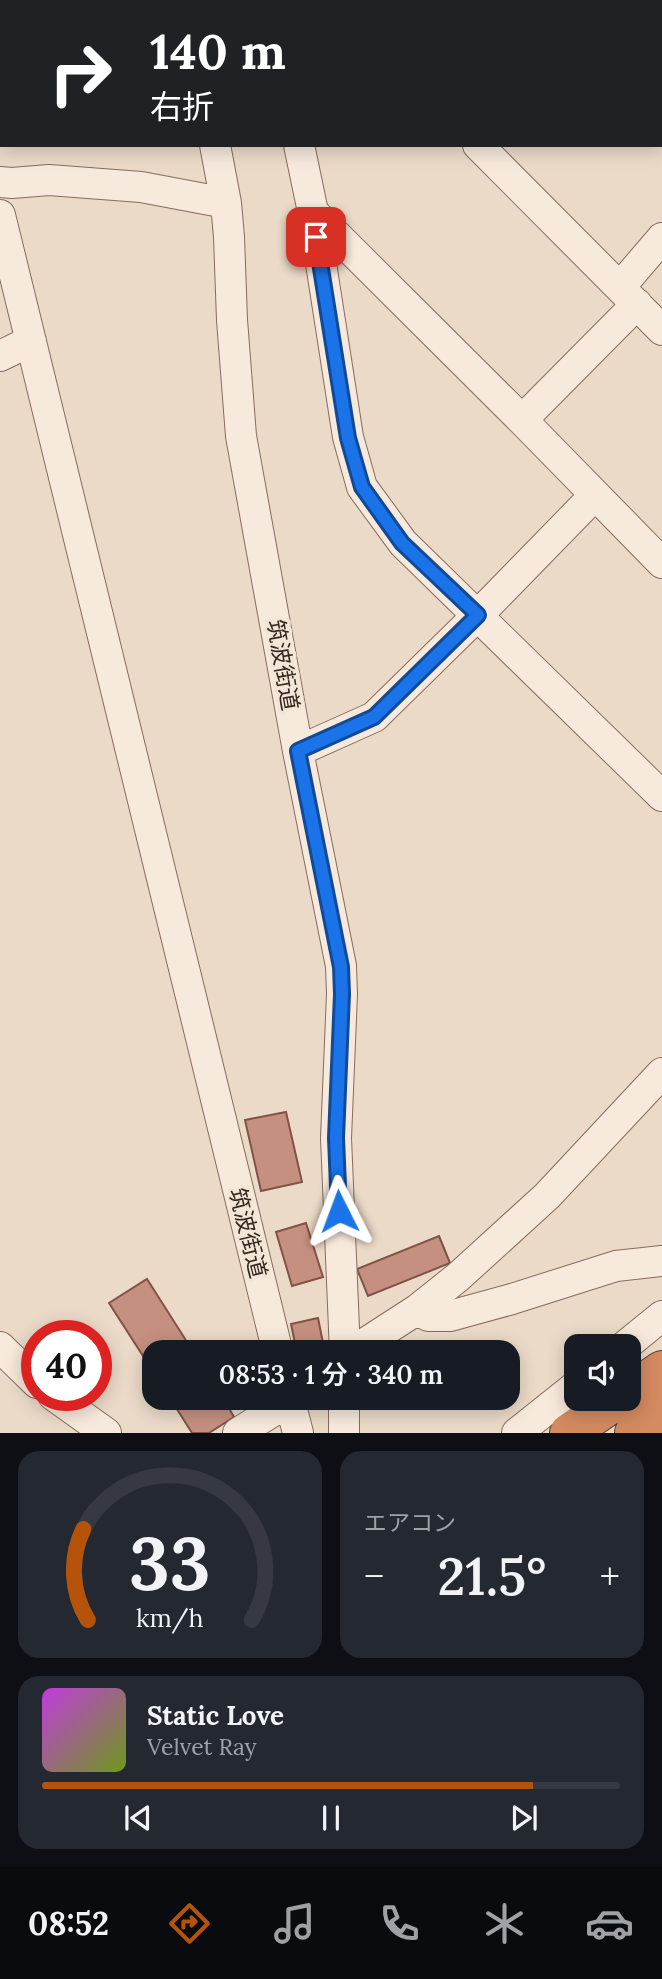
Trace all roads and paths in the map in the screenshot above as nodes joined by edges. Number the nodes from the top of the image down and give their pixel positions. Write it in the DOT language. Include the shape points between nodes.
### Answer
graph roads {
  1 [pos="215,147"];
  2 [pos="299,147"];
  3 [pos="480,147"];
  4 [pos="0,181"];
  5 [pos="226,203"];
  6 [pos="313,212"];
  7 [pos="0,215"];
  8 [pos="662,238"];
  9 [pos="647,311"];
  10 [pos="31,341"];
  11 [pos="0,356"];
  12 [pos="522,420"];
  13 [pos="595,495"];
  14 [pos="662,563"];
  15 [pos="478,615"];
  16 [pos="298,751"];
  17 [pos="662,796"];
  18 [pos="662,1073"];
  19 [pos="662,1261"];
  20 [pos="418,1309"];
  21 [pos="662,1316"];
  22 [pos="640,1334"];
  23 [pos="275,1340"];
  24 [pos="344,1340"];
  25 [pos="370,1340"];
  26 [pos="0,1347"];
  27 [pos="21,1367"];
  28 [pos="662,1370"];
  29 [pos="641,1384"];
  30 [pos="564,1396"];
  31 [pos="274,1410"];
  32 [pos="293,1410"];
  33 [pos="344,1410"];
  34 [pos="75,1411"];
  35 [pos="601,1411"];
  36 [pos="662,1412"];
  37 [pos="106,1433"];
  38 [pos="238,1433"];
  39 [pos="298,1433"];
  40 [pos="344,1433"];
  41 [pos="517,1433"];
  42 [pos="569,1433"];
  43 [pos="634,1433"];
  1 -- 5 [label="street, 筑波街道"];
  2 -- 6 [label="street"];
  3 -- 9 [label="street"];
  4 -- 5 [label="street" via="141,187"];
  5 -- 16 [label="street, 筑波街道" via="241,436"];
  6 -- 12 [label="street"];
  6 -- 15 [label="street" via="348,438 362,487 402,543"];
  7 -- 10 [label="street, 筑波街道"];
  8 -- 9 [label="street"];
  9 -- 12 [label="street"];
  10 -- 11 [label="street"];
  10 -- 23 [label="street, 筑波街道"];
  12 -- 13 [label="street"];
  13 -- 14 [label="street"];
  13 -- 15 [label="street"];
  15 -- 16 [label="street" via="374,717"];
  15 -- 17 [label="street"];
  16 -- 24 [label="street, 筑波街道" via="341,967 336,1138"];
  18 -- 20 [label="street" via="547,1196"];
  19 -- 20 [label="street" via="616,1266 450,1316 428,1316"];
  20 -- 25 [label="street"];
  21 -- 22 [label="street"];
  26 -- 27 [label="street"];
  28 -- 29 [label="highway"];
  30 -- 41 [label="street"];
  31 -- 38 [label="street"];
  32 -- 39 [label="street"];
  33 -- 40 [label="street"];
  34 -- 37 [label="street"];
  35 -- 42 [label="highway"];
  36 -- 43 [label="highway"];
}
